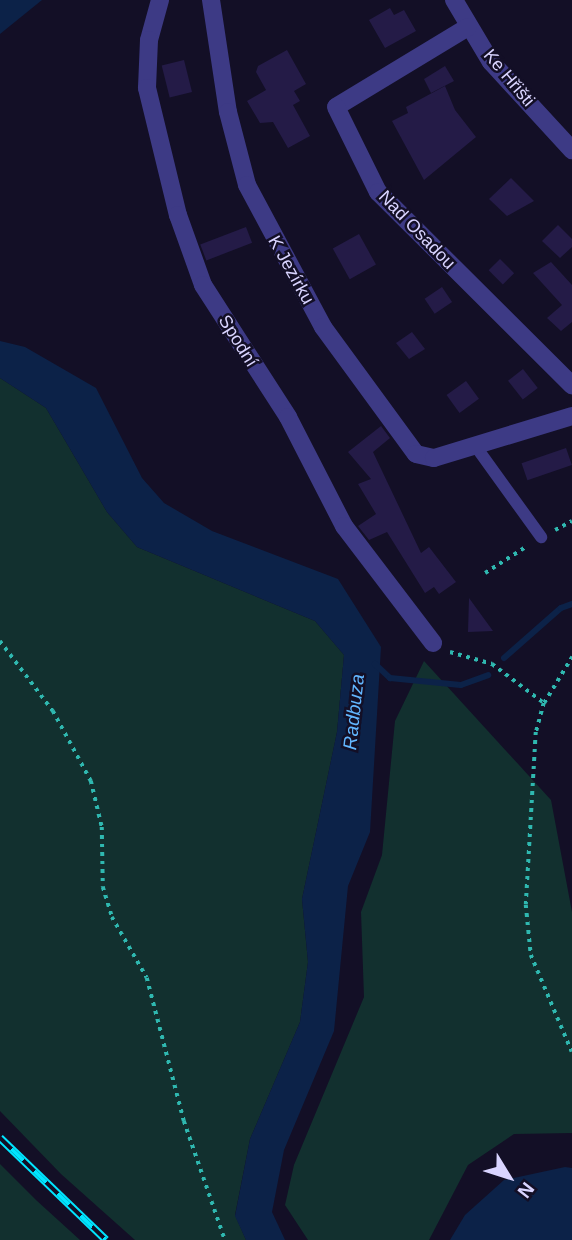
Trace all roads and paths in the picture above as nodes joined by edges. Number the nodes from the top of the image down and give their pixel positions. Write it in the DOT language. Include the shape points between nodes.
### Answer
graph roads {
  1 [pos="160,0"];
  2 [pos="211,0"];
  3 [pos="454,0"];
  4 [pos="468,27"];
  5 [pos="572,150"];
  6 [pos="572,386"];
  7 [pos="572,416"];
  8 [pos="474,444"];
  9 [pos="541,537"];
  10 [pos="0,641"];
  11 [pos="433,643"];
  12 [pos="572,657"];
  13 [pos="544,703"];
  14 [pos="572,1051"];
  15 [pos="225,1240"];
  1 -- 11 [label="street, Spodní" via="149,40 148,88 178,215 203,285 288,417 344,527"];
  2 -- 8 [label="street, K Jezírku" via="228,112 247,185 323,327 416,454 434,457"];
  3 -- 4 [label="street, Ke Hřišti"];
  4 -- 5 [label="street, Ke Hřišti" via="492,62"];
  4 -- 6 [label="street, Nad Osadou" via="336,107 378,192"];
  7 -- 8 [label="street, K Jezírku"];
  8 -- 9 [label="lane"];
  10 -- 15 [label="path" via="53,711 91,781 102,827 103,887 113,917 147,978 184,1121"];
  11 -- 13 [label="path" via="445,651 492,664"];
  12 -- 13 [label="path"];
  13 -- 14 [label="path" via="536,732 526,905 531,955"];
}
